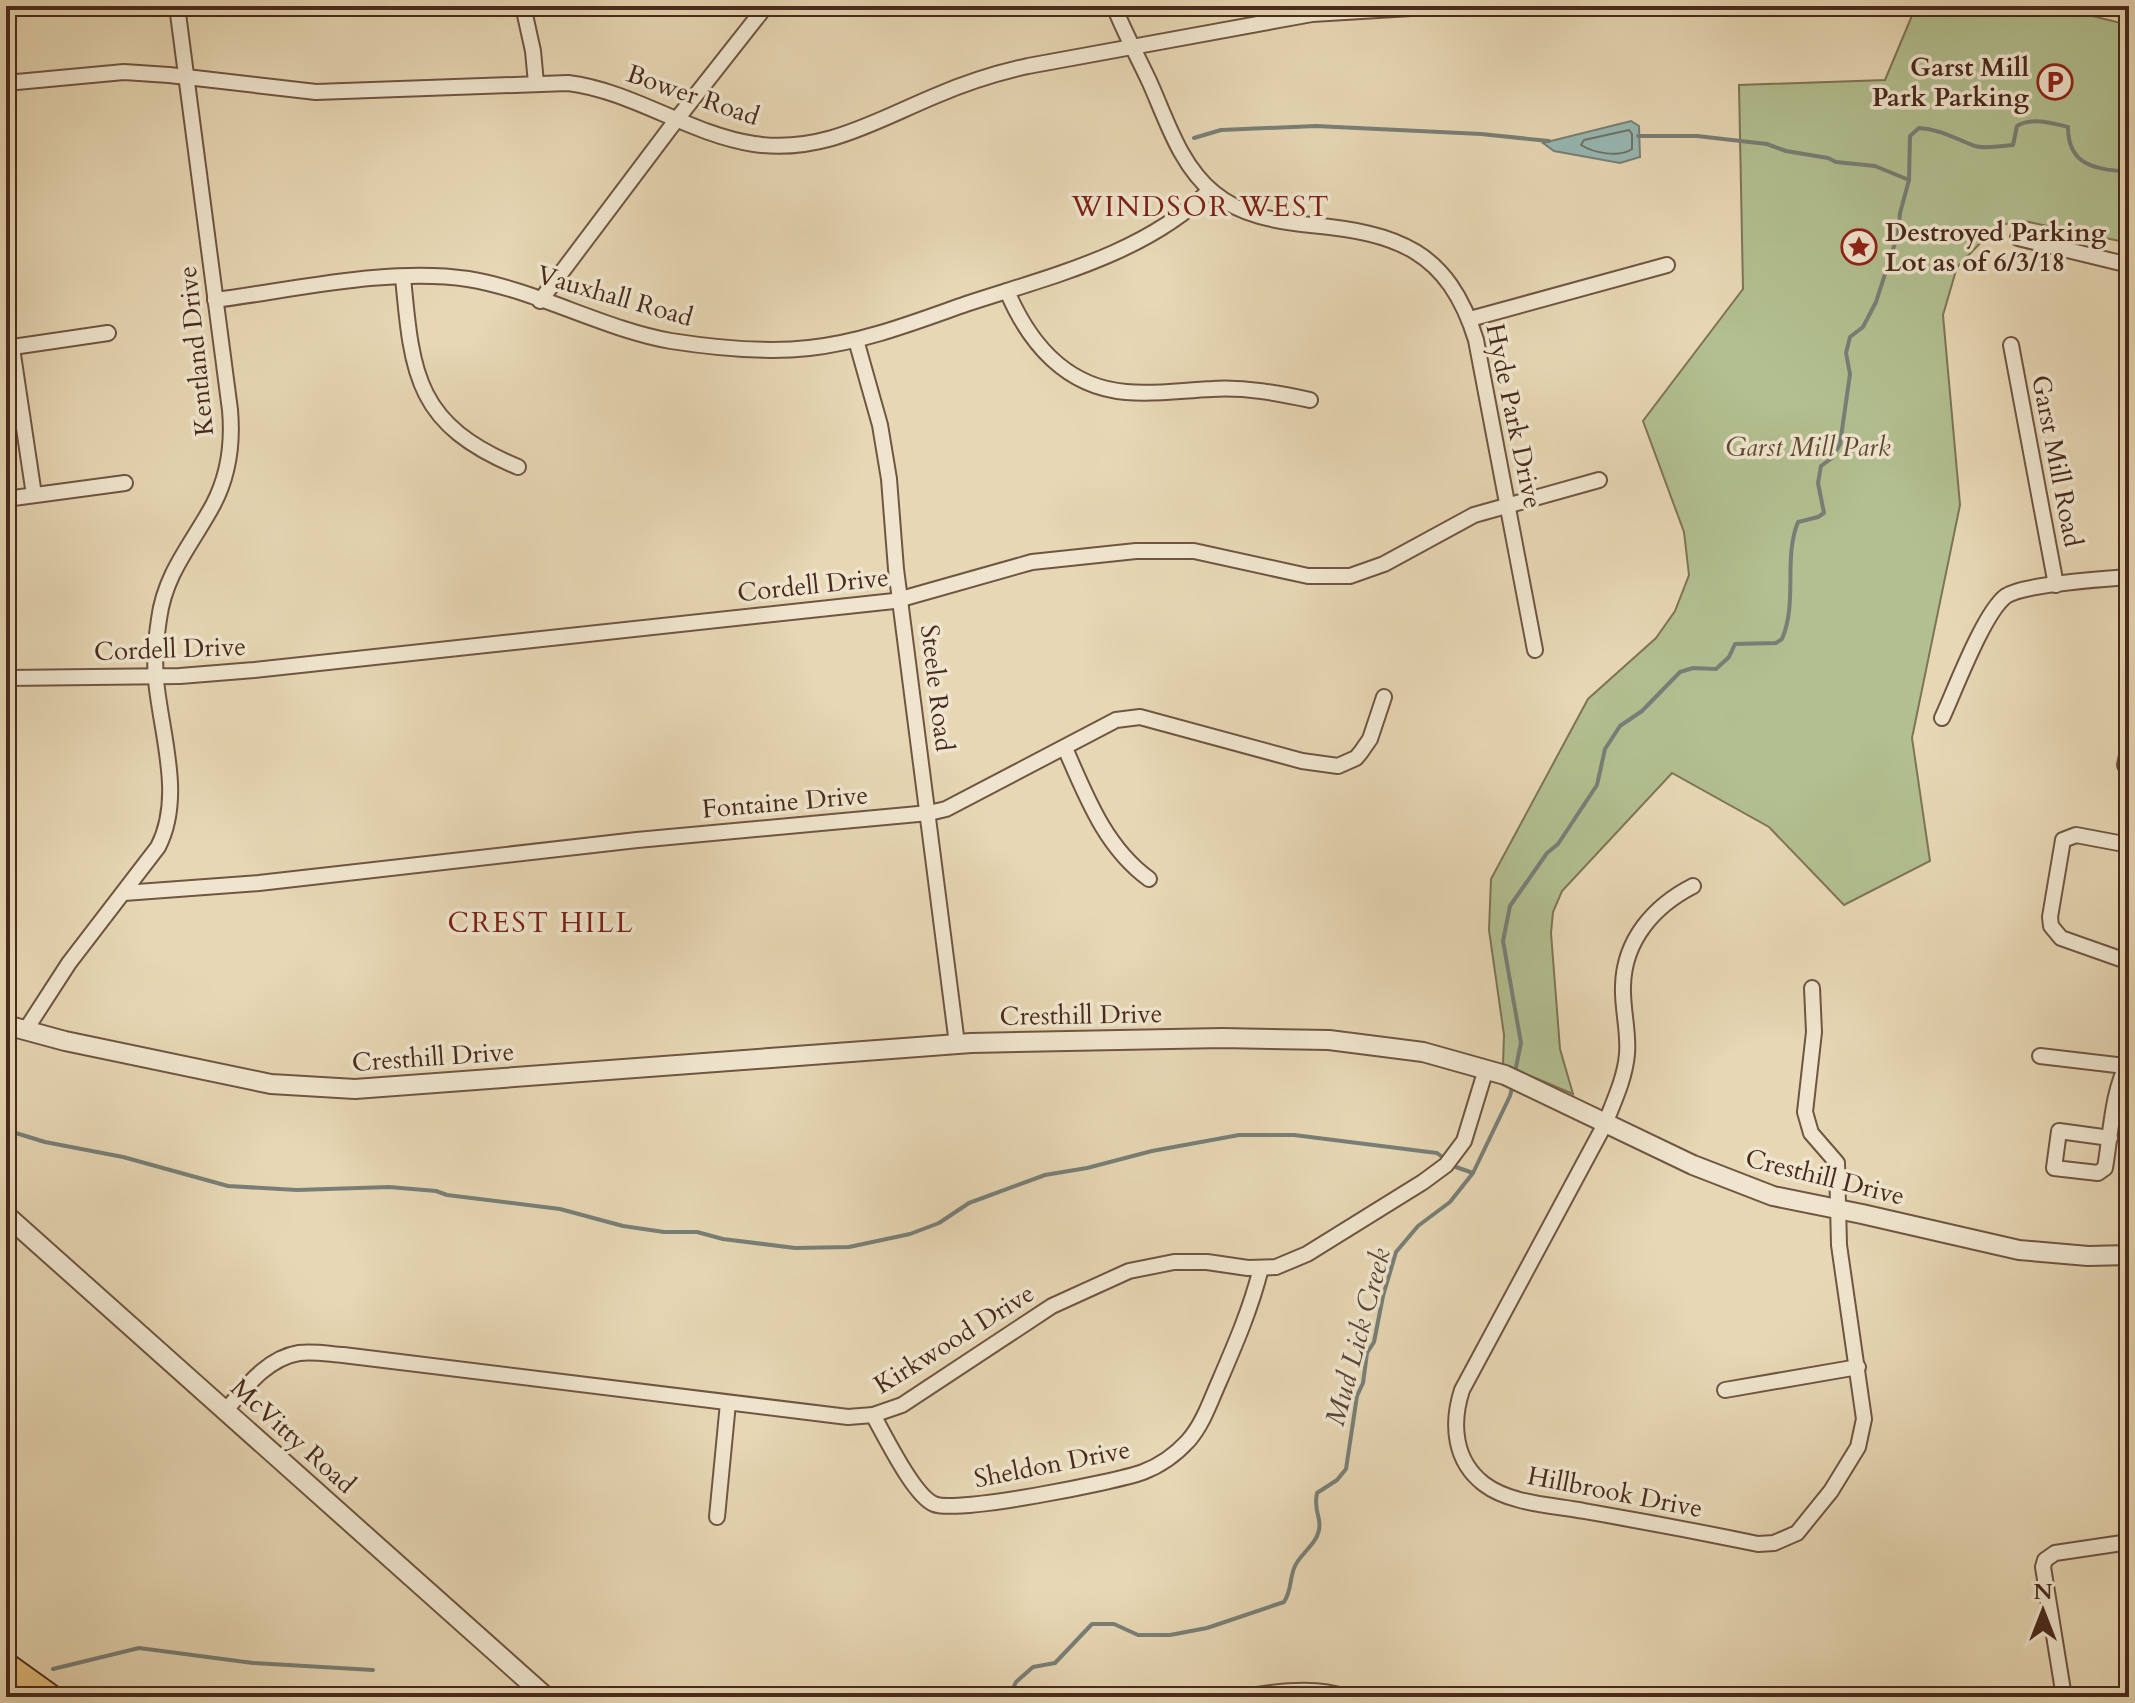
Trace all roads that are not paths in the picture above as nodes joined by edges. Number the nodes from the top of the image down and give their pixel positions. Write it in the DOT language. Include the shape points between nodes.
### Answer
graph roads {
  1 [pos="177,6"];
  2 [pos="523,6"];
  3 [pos="766,6"];
  4 [pos="1114,6"];
  5 [pos="1444,6"];
  6 [pos="1380,8"];
  7 [pos="1132,47"];
  8 [pos="187,77"];
  9 [pos="6,83"];
  10 [pos="536,83"];
  11 [pos="677,119"];
  12 [pos="1210,190"];
  13 [pos="2018,238"];
  14 [pos="1667,265"];
  15 [pos="2129,265"];
  16 [pos="403,277"];
  17 [pos="1007,291"];
  18 [pos="215,300"];
  19 [pos="540,301"];
  20 [pos="1470,319"];
  21 [pos="108,333"];
  22 [pos="856,340"];
  23 [pos="2011,345"];
  24 [pos="9,348"];
  25 [pos="1310,400"];
  26 [pos="518,467"];
  27 [pos="1599,480"];
  28 [pos="125,483"];
  29 [pos="34,495"];
  30 [pos="6,499"];
  31 [pos="1508,505"];
  32 [pos="2129,577"];
  33 [pos="2056,585"];
  34 [pos="901,600"];
  35 [pos="1535,650"];
  36 [pos="156,676"];
  37 [pos="6,678"];
  38 [pos="1384,697"];
  39 [pos="1942,718"];
  40 [pos="2129,746"];
  41 [pos="1065,748"];
  42 [pos="2129,773"];
  43 [pos="929,813"];
  44 [pos="2129,845"];
  45 [pos="1149,879"];
  46 [pos="1693,886"];
  47 [pos="124,893"];
  48 [pos="2129,962"];
  49 [pos="1812,988"];
  50 [pos="6,1025"];
  51 [pos="25,1031"];
  52 [pos="957,1044"];
  53 [pos="2040,1056"];
  54 [pos="2127,1063"];
  55 [pos="1486,1069"];
  56 [pos="1605,1124"];
  57 [pos="2110,1138"];
  58 [pos="1839,1210"];
  59 [pos="6,1215"];
  60 [pos="2129,1255"];
  61 [pos="1261,1268"];
  62 [pos="1858,1367"];
  63 [pos="1725,1390"];
  64 [pos="728,1403"];
  65 [pos="226,1410"];
  66 [pos="873,1415"];
  67 [pos="717,1517"];
  68 [pos="2129,1542"];
  69 [pos="6,1664"];
  70 [pos="6,1691"];
  71 [pos="14,1697"];
  72 [pos="52,1697"];
  73 [pos="546,1697"];
  74 [pos="1244,1697"];
  75 [pos="1344,1697"];
  76 [pos="2064,1697"];
  1 -- 8 [label="street, Kentland Drive"];
  2 -- 10 [label="street"];
  3 -- 11 [label="street"];
  4 -- 7 [label="street, Hyde Park Drive"];
  5 -- 6 [label="street, Bower Road"];
  6 -- 7 [label="street, Bower Road" via="1312,14"];
  7 -- 11 [label="street, Bower Road" via="996,73 850,134 812,144 750,143"];
  7 -- 12 [label="street, Hyde Park Drive" via="1173,137"];
  8 -- 9 [label="street, Bower Road" via="124,72"];
  8 -- 10 [label="street, Bower Road" via="316,92"];
  8 -- 18 [label="street, Kentland Drive"];
  10 -- 11 [label="street, Bower Road" via="605,90"];
  11 -- 19 [label="street"];
  12 -- 17 [label="street, Vauxhall Road" via="1139,242"];
  12 -- 20 [label="street, Hyde Park Drive" via="1260,217 1357,229 1399,242 1437,268"];
  13 -- 15 [label="street"];
  14 -- 20 [label="street"];
  16 -- 18 [label="street, Vauxhall Road"];
  16 -- 19 [label="street, Vauxhall Road" via="469,279"];
  16 -- 26 [label="street" via="414,362 430,404 465,439"];
  17 -- 22 [label="street, Vauxhall Road"];
  17 -- 25 [label="street" via="1038,346 1067,372 1097,387 1127,392 1246,389"];
  18 -- 36 [label="street, Kentland Drive" via="231,451 213,506 165,590"];
  19 -- 22 [label="street, Vauxhall Road" via="666,340 705,346 782,349"];
  20 -- 31 [label="street, Hyde Park Drive"];
  21 -- 24 [label="street"];
  22 -- 34 [label="street, Steele Road" via="880,425"];
  23 -- 33 [label="street, Garst Mill Road"];
  24 -- 29 [label="street"];
  27 -- 31 [label="street, Cordell Drive"];
  28 -- 29 [label="street"];
  29 -- 30 [label="street"];
  31 -- 34 [label="street, Cordell Drive" via="1474,515 1384,564 1350,576 1308,576 1194,551 1136,551 1032,562"];
  31 -- 35 [label="street, Hyde Park Drive"];
  32 -- 33 [label="street, Garst Mill Road"];
  33 -- 39 [label="street, Garst Mill Road" via="2015,591 1998,603"];
  34 -- 36 [label="street, Cordell Drive"];
  34 -- 43 [label="street, Steele Road"];
  36 -- 37 [label="street, Cordell Drive"];
  36 -- 47 [label="street, Kentland Drive" via="169,785 168,822 158,847"];
  38 -- 41 [label="street, Fontaine Drive" via="1370,739 1356,758 1338,766 1140,717 1116,720"];
  40 -- 42 [label="street"];
  41 -- 43 [label="street, Fontaine Drive"];
  41 -- 45 [label="street" via="1113,844"];
  43 -- 47 [label="street, Fontaine Drive"];
  43 -- 52 [label="street, Steele Road"];
  44 -- 48 [label="street" via="2076,835 2063,840 2050,917 2061,938"];
  46 -- 56 [label="street, Hillbrook Drive" via="1649,918 1630,949 1623,986 1627,1054"];
  47 -- 51 [label="street, Kentland Drive"];
  49 -- 58 [label="street, Hillbrook Drive" via="1814,1032 1805,1112 1811,1133 1837,1163"];
  50 -- 51 [label="street, Cresthill Drive"];
  51 -- 52 [label="street, Cresthill Drive" via="271,1084 355,1089"];
  52 -- 55 [label="street, Cresthill Drive" via="1329,1040 1411,1050"];
  53 -- 54 [label="street"];
  54 -- 57 [label="street"];
  55 -- 56 [label="street, Cresthill Drive"];
  55 -- 61 [label="street, Kirkwood Drive" via="1464,1141 1446,1165 1307,1254"];
  56 -- 58 [label="street, Cresthill Drive" via="1742,1186"];
  56 -- 62 [label="street, Hillbrook Drive" via="1462,1390 1455,1417 1457,1442 1482,1483 1531,1502 1758,1544 1786,1539 1822,1502 1858,1447 1864,1419"];
  58 -- 60 [label="street, Cresthill Drive" via="2019,1250"];
  58 -- 62 [label="street, Hillbrook Drive" via="1839,1245"];
  59 -- 65 [label="street, McVitty Road"];
  61 -- 66 [label="street, Kirkwood Drive" via="1174,1262 1129,1271 1052,1306 912,1399"];
  61 -- 66 [label="street, Sheldon Drive" via="1199,1426 1176,1452 1145,1471 941,1507 920,1494"];
  62 -- 63 [label="street"];
  64 -- 65 [label="street, Kirkwood Drive" via="309,1353 275,1362"];
  64 -- 66 [label="street, Kirkwood Drive" via="848,1417"];
  64 -- 67 [label="street"];
  65 -- 73 [label="street, McVitty Road"];
  68 -- 76 [label="street" via="2055,1553 2045,1560"];
  69 -- 72 [label="main road"];
  70 -- 71 [label="main road"];
  74 -- 75 [label="street" via="1271,1692"];
}
